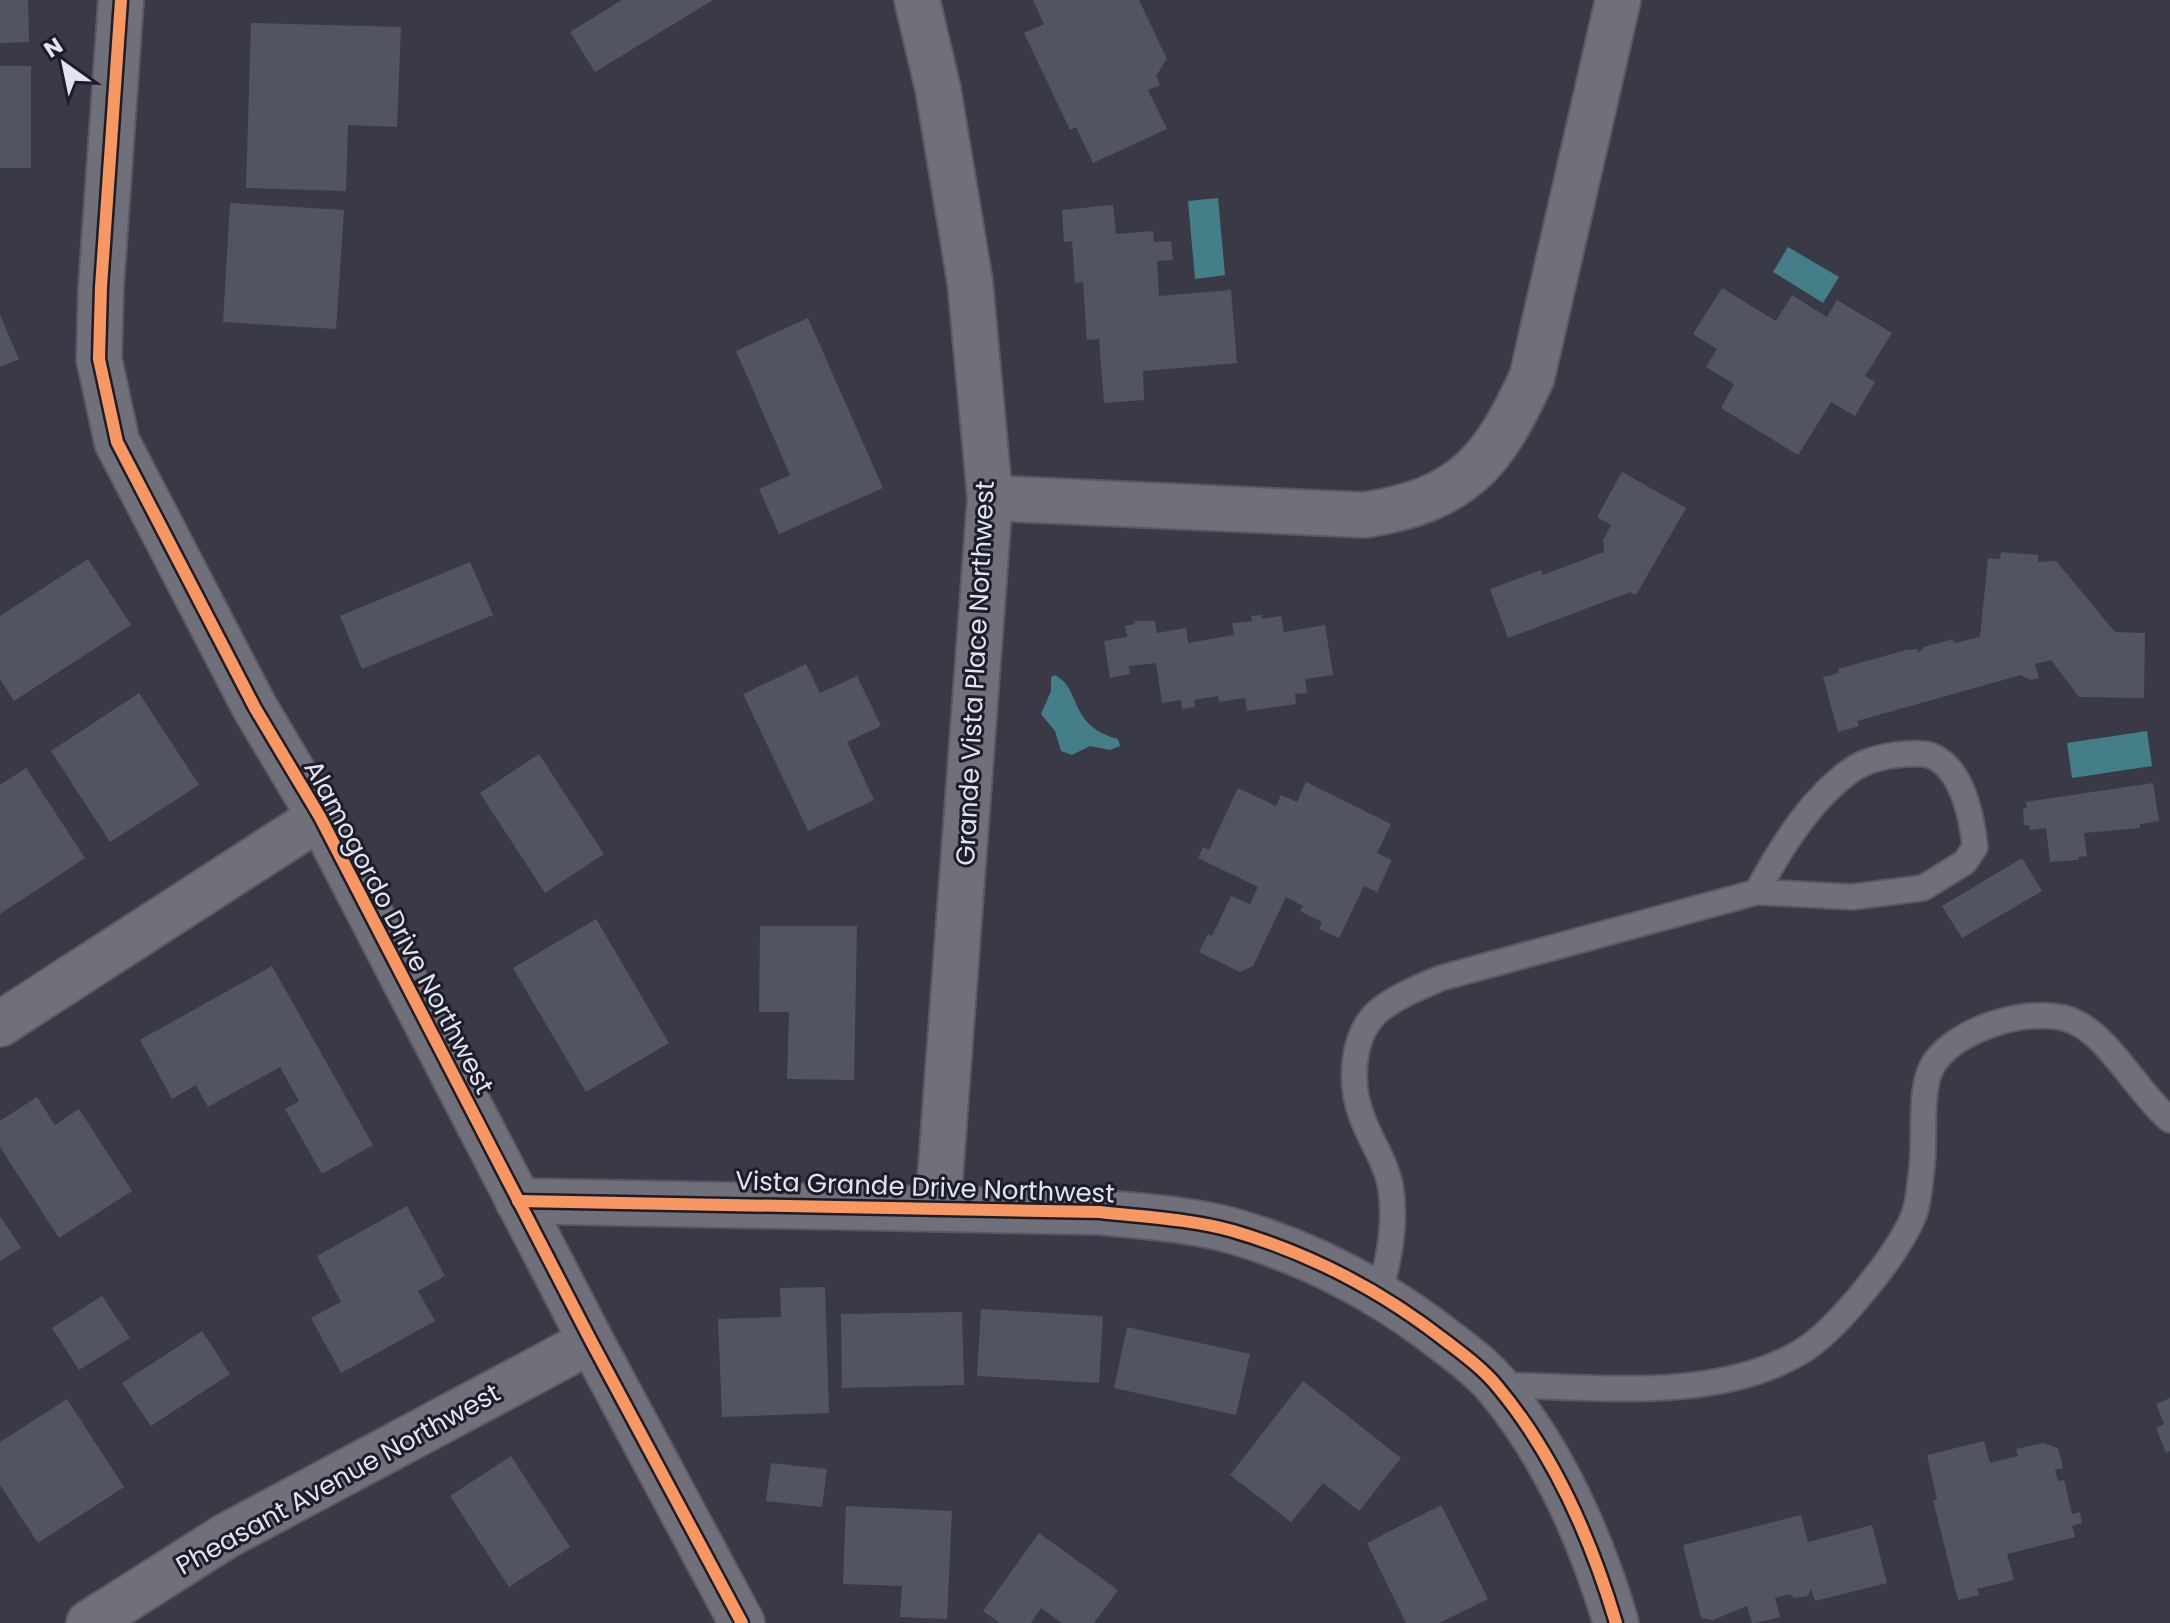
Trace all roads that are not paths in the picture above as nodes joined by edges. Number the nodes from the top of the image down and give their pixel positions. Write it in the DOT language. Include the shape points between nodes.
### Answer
graph roads {
  1 [pos="121,0"];
  2 [pos="917,0"];
  3 [pos="1618,0"];
  4 [pos="990,498"];
  5 [pos="320,817"];
  6 [pos="1757,892"];
  7 [pos="0,1024"];
  8 [pos="2170,1120"];
  9 [pos="518,1201"];
  10 [pos="938,1206"];
  11 [pos="1380,1293"];
  12 [pos="591,1341"];
  13 [pos="1497,1385"];
  14 [pos="89,1623"];
  15 [pos="742,1623"];
  16 [pos="1616,1623"];
  1 -- 5 [label="street, Alamogordo Drive Northwest" via="99,359 117,442 255,708"];
  2 -- 4 [label="street, Grande Vista Place Northwest" via="938,89 970,282"];
  3 -- 4 [label="street" via="1532,377 1508,430 1468,477 1402,509 1365,515"];
  4 -- 10 [label="street, Grande Vista Place Northwest"];
  5 -- 7 [label="street"];
  5 -- 9 [label="street, Alamogordo Drive Northwest"];
  6 -- 6 [label="lane" via="1852,897 1923,888 1965,862 1975,847 1965,798 1933,756 1907,753 1862,762 1813,807"];
  6 -- 11 [label="lane" via="1441,978 1378,1011 1361,1038 1353,1072 1362,1117 1390,1187 1392,1239"];
  8 -- 13 [label="lane" via="2080,1024 2040,1016 1983,1027 1955,1041 1929,1072 1914,1213 1887,1261 1801,1352 1747,1377 1685,1386"];
  9 -- 10 [label="street, Vista Grande Drive Northwest"];
  9 -- 12 [label="street, Alamogordo Drive Northwest"];
  10 -- 11 [label="street, Vista Grande Drive Northwest" via="1100,1212 1218,1228 1277,1246"];
  11 -- 13 [label="street, Vista Grande Drive Northwest"];
  12 -- 14 [label="street, Pheasant Avenue Northwest" via="226,1536"];
  12 -- 15 [label="street, Alamogordo Drive Northwest"];
  13 -- 16 [label="street, Vista Grande Drive Northwest" via="1575,1511"];
}
